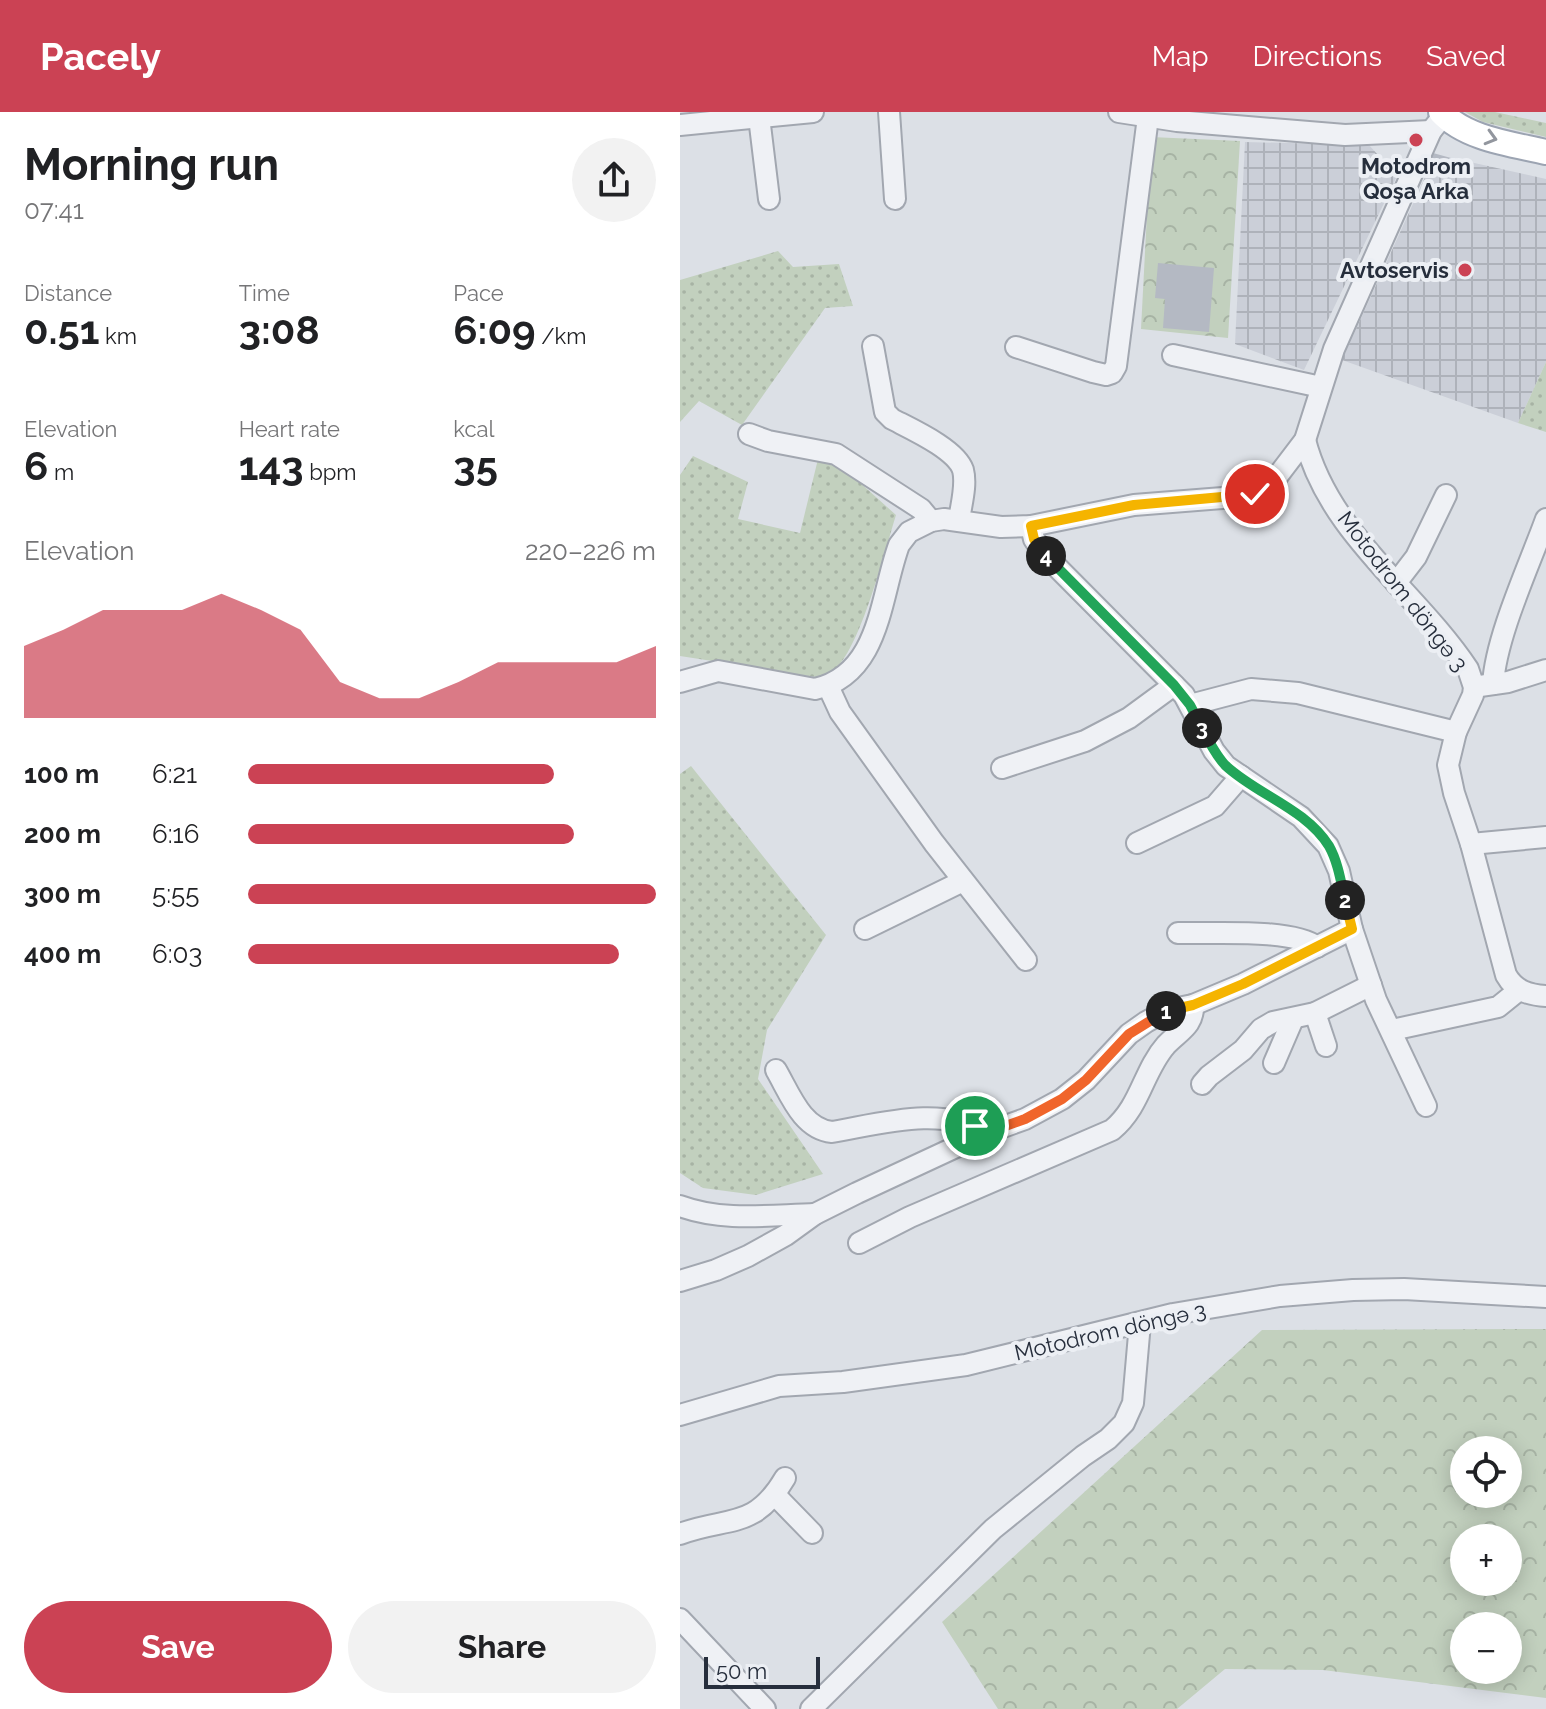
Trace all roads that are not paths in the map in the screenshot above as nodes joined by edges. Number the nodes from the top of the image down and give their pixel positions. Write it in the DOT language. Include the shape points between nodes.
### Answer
graph roads {
  1 [pos="813,112"];
  2 [pos="889,112"];
  3 [pos="1119,112"];
  4 [pos="712,117"];
  5 [pos="759,117"];
  6 [pos="1148,117"];
  7 [pos="1439,119"];
  8 [pos="680,125"];
  9 [pos="1546,152"];
  10 [pos="769,199"];
  11 [pos="895,199"];
  12 [pos="873,346"];
  13 [pos="1016,347"];
  14 [pos="1173,355"];
  15 [pos="1321,387"];
  16 [pos="749,434"];
  17 [pos="1305,440"];
  18 [pos="1446,495"];
  19 [pos="1546,519"];
  20 [pos="959,520"];
  21 [pos="931,521"];
  22 [pos="1031,526"];
  23 [pos="1396,583"];
  24 [pos="1546,670"];
  25 [pos="685,675"];
  26 [pos="1174,685"];
  27 [pos="828,686"];
  28 [pos="1483,686"];
  29 [pos="1190,705"];
  30 [pos="1456,732"];
  31 [pos="1002,768"];
  32 [pos="1241,776"];
  33 [pos="1546,837"];
  34 [pos="1137,843"];
  35 [pos="1471,844"];
  36 [pos="963,881"];
  37 [pos="865,929"];
  38 [pos="1352,929"];
  39 [pos="1178,933"];
  40 [pos="1317,947"];
  41 [pos="1026,960"];
  42 [pos="1371,985"];
  43 [pos="1519,990"];
  44 [pos="1546,996"];
  45 [pos="1193,1005"];
  46 [pos="1315,1013"];
  47 [pos="1293,1019"];
  48 [pos="1392,1030"];
  49 [pos="1326,1046"];
  50 [pos="1274,1063"];
  51 [pos="776,1070"];
  52 [pos="1202,1084"];
  53 [pos="1426,1106"];
  54 [pos="986,1133"];
  55 [pos="680,1206"];
  56 [pos="815,1214"];
  57 [pos="859,1243"];
  58 [pos="680,1281"];
  59 [pos="1546,1297"];
  60 [pos="1140,1323"];
  61 [pos="680,1415"];
  62 [pos="812,1533"];
  63 [pos="680,1534"];
  64 [pos="680,1619"];
  65 [pos="765,1709"];
  66 [pos="811,1709"];
  1 -- 5 [label="street"];
  2 -- 11 [label="street"];
  3 -- 6 [label="street"];
  4 -- 5 [label="street"];
  4 -- 8 [label="street"];
  5 -- 10 [label="street"];
  6 -- 7 [label="street" via="1345,135"];
  6 -- 13 [label="street" via="1112,373 1093,372"];
  7 -- 9 [label="main road, one-way"];
  7 -- 15 [label="street" via="1354,302"];
  12 -- 20 [label="street" via="885,412 951,454 962,468"];
  14 -- 15 [label="street"];
  15 -- 17 [label="street"];
  16 -- 21 [label="street" via="836,454 921,509"];
  17 -- 22 [label="street" via="1273,482 1255,494 1134,505"];
  17 -- 23 [label="street, Motodrom döngə 3" via="1311,463 1357,540"];
  18 -- 23 [label="street" via="1416,557"];
  19 -- 28 [label="street"];
  20 -- 21 [label="street"];
  20 -- 22 [label="street"];
  21 -- 27 [label="street" via="909,532 899,545 871,642 848,674"];
  22 -- 26 [label="street" via="1043,553"];
  23 -- 28 [label="street, Motodrom döngə 3"];
  24 -- 28 [label="street"];
  25 -- 27 [label="street" via="718,671 804,689"];
  26 -- 29 [label="street"];
  26 -- 31 [label="street" via="1085,741"];
  27 -- 36 [label="street" via="840,712"];
  28 -- 30 [label="street, Motodrom döngə 3"];
  29 -- 30 [label="street" via="1251,689 1298,693"];
  29 -- 32 [label="street" via="1214,751"];
  30 -- 35 [label="street, Motodrom döngə 3" via="1448,765"];
  32 -- 34 [label="street" via="1215,806"];
  32 -- 38 [label="street" via="1301,817 1328,846"];
  33 -- 35 [label="street"];
  35 -- 43 [label="street, Motodrom döngə 3" via="1506,975"];
  36 -- 37 [label="street"];
  36 -- 41 [label="street"];
  38 -- 40 [label="street"];
  38 -- 42 [label="street"];
  39 -- 40 [label="street" via="1288,936"];
  40 -- 45 [label="street"];
  42 -- 46 [label="street"];
  42 -- 48 [label="street"];
  43 -- 44 [label="street"];
  43 -- 48 [label="street" via="1498,1007"];
  45 -- 54 [label="street" via="1168,1010 1129,1034 1062,1099"];
  45 -- 57 [label="street" via="1190,1023 1158,1056 1136,1103 1112,1130"];
  46 -- 47 [label="street"];
  46 -- 49 [label="street"];
  47 -- 50 [label="street"];
  47 -- 52 [label="street" via="1261,1029"];
  48 -- 53 [label="street"];
  51 -- 54 [label="street" via="808,1124 820,1131 922,1118 960,1121"];
  54 -- 56 [label="street"];
  55 -- 56 [label="street" via="729,1217"];
  56 -- 58 [label="street" via="748,1256"];
  59 -- 60 [label="street, Motodrom döngə 3" via="1353,1290 1226,1304"];
  60 -- 61 [label="street, Motodrom döngə 3" via="966,1365 779,1386"];
  60 -- 66 [label="street" via="1133,1403 1124,1423 993,1529"];
  62 -- 63 [label="street" via="780,1487 744,1519"];
  64 -- 65 [label="street"];
}
